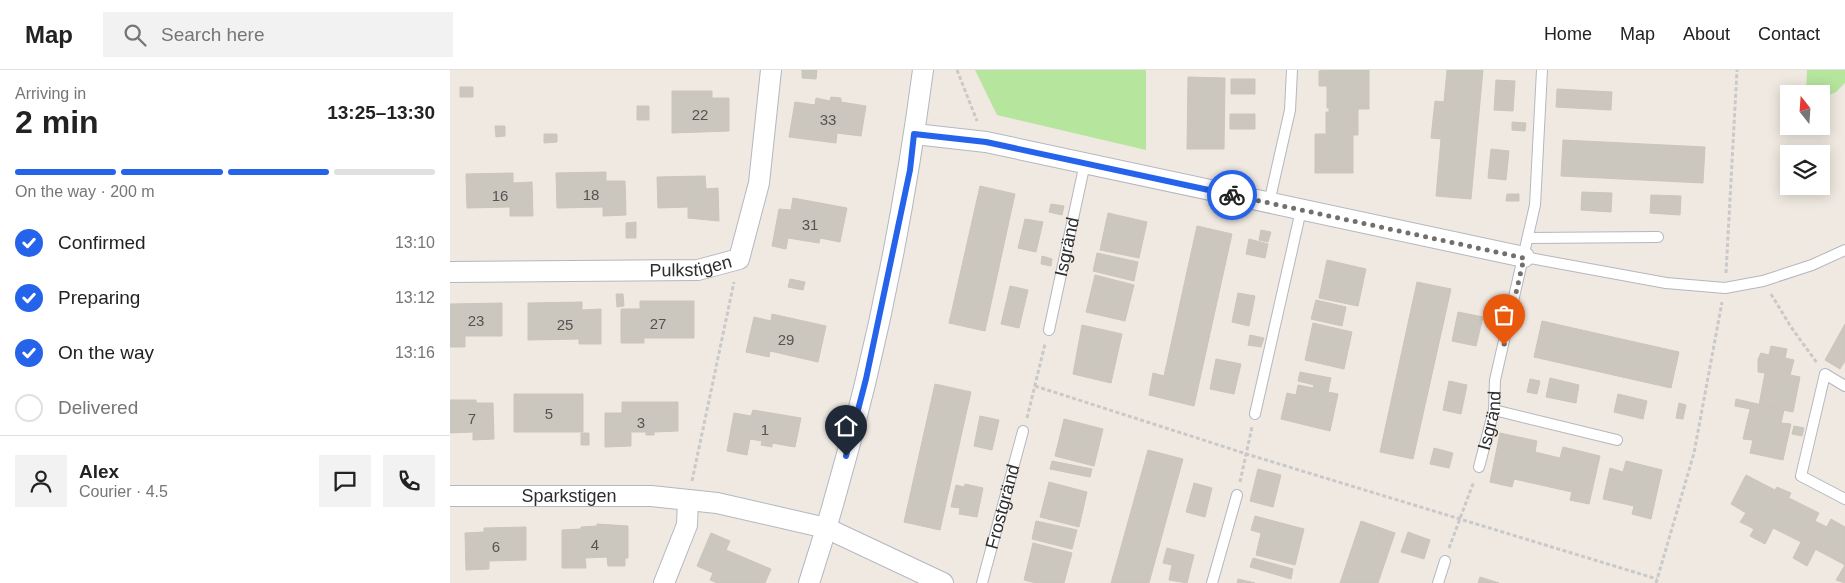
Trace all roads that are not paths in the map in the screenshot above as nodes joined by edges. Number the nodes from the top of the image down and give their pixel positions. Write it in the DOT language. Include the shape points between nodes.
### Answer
graph roads {
  1 [pos="771,70"];
  2 [pos="923,70"];
  3 [pos="1292,70"];
  4 [pos="1542,70"];
  5 [pos="914,134"];
  6 [pos="1085,163"];
  7 [pos="1269,203"];
  8 [pos="1301,210"];
  9 [pos="1658,237"];
  10 [pos="1528,238"];
  11 [pos="1845,250"];
  12 [pos="1524,258"];
  13 [pos="450,272"];
  14 [pos="1049,330"];
  15 [pos="1845,386"];
  16 [pos="1494,410"];
  17 [pos="1255,414"];
  18 [pos="1023,431"];
  19 [pos="1617,440"];
  20 [pos="1479,467"];
  21 [pos="1237,495"];
  22 [pos="450,496"];
  23 [pos="1845,499"];
  24 [pos="688,500"];
  25 [pos="826,528"];
  26 [pos="1445,561"];
  27 [pos="664,583"];
  28 [pos="809,583"];
  29 [pos="943,583"];
  30 [pos="982,583"];
  31 [pos="1212,583"];
  32 [pos="1438,583"];
  1 -- 13 [label="street, Pulkstigen" via="759,183 739,259 698,270"];
  2 -- 5 [label="street"];
  3 -- 7 [label="lane" via="1290,110"];
  4 -- 10 [label="lane, Isgränd" via="1535,205"];
  5 -- 6 [label="street" via="986,142"];
  5 -- 25 [label="street" via="910,170 866,379"];
  6 -- 7 [label="street"];
  6 -- 14 [label="lane, Isgränd"];
  7 -- 8 [label="street"];
  8 -- 12 [label="street"];
  8 -- 17 [label="lane"];
  9 -- 10 [label="lane"];
  10 -- 12 [label="lane, Isgränd"];
  11 -- 12 [label="lane" via="1763,281 1725,288 1666,283"];
  12 -- 16 [label="lane, Isgränd" via="1495,380"];
  15 -- 23 [label="lane" via="1825,374 1801,476"];
  16 -- 19 [label="lane"];
  16 -- 20 [label="lane, Isgränd"];
  18 -- 30 [label="lane, Frostgränd"];
  21 -- 31 [label="lane"];
  22 -- 24 [label="street, Sparkstigen" via="651,496"];
  24 -- 25 [label="street, Sparkstigen"];
  24 -- 27 [label="street" via="687,525"];
  25 -- 28 [label="street"];
  25 -- 29 [label="street"];
  26 -- 32 [label="lane"];
}
